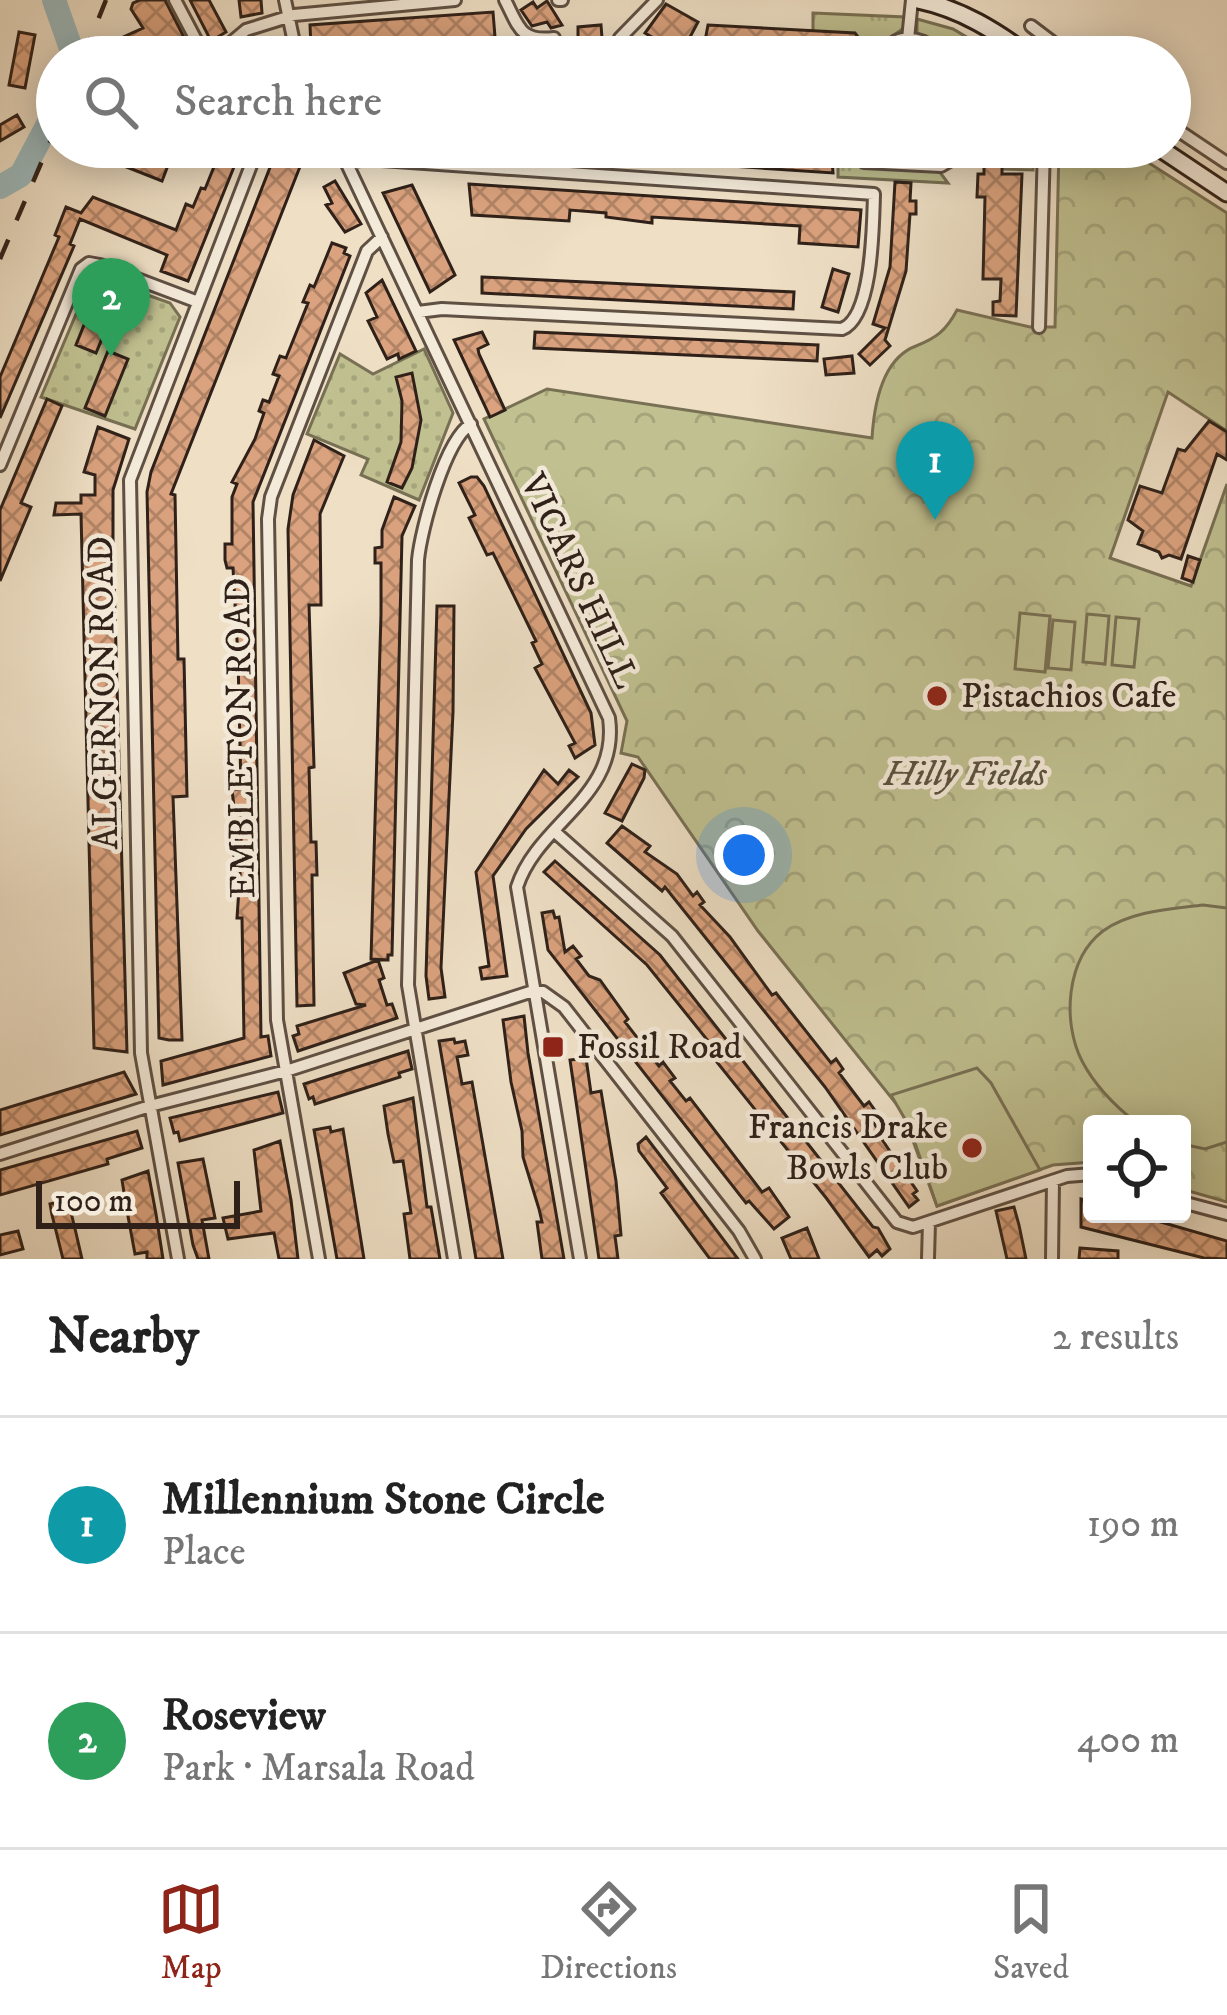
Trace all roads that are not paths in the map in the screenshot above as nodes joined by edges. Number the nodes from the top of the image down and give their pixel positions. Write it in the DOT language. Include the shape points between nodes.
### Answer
graph roads {
  1 [pos="175,0"];
  2 [pos="285,0"];
  3 [pos="455,0"];
  4 [pos="505,0"];
  5 [pos="657,0"];
  6 [pos="915,0"];
  7 [pos="287,18"];
  8 [pos="1031,26"];
  9 [pos="196,36"];
  10 [pos="238,36"];
  11 [pos="291,36"];
  12 [pos="527,36"];
  13 [pos="622,36"];
  14 [pos="909,36"];
  15 [pos="1000,36"];
  16 [pos="1044,36"];
  17 [pos="1191,139"];
  18 [pos="1227,163"];
  19 [pos="251,168"];
  20 [pos="349,168"];
  21 [pos="497,168"];
  22 [pos="1044,168"];
  23 [pos="1190,168"];
  24 [pos="1227,193"];
  25 [pos="382,237"];
  26 [pos="198,302"];
  27 [pos="418,312"];
  28 [pos="1040,327"];
  29 [pos="471,424"];
  30 [pos="0,465"];
  31 [pos="555,832"];
  32 [pos="533,991"];
  33 [pos="415,1028"];
  34 [pos="286,1071"];
  35 [pos="149,1106"];
  36 [pos="0,1154"];
  37 [pos="1083,1176"];
  38 [pos="1053,1181"];
  39 [pos="1191,1204"];
  40 [pos="1227,1214"];
  41 [pos="929,1222"];
  42 [pos="178,1259"];
  43 [pos="320,1259"];
  44 [pos="454,1259"];
  45 [pos="580,1259"];
  46 [pos="755,1259"];
  47 [pos="928,1259"];
  48 [pos="1052,1259"];
  1 -- 9 [label="street"];
  2 -- 7 [label="street"];
  3 -- 7 [label="street"];
  4 -- 12 [label="street"];
  5 -- 13 [label="street"];
  6 -- 14 [label="street"];
  6 -- 15 [label="main road"];
  7 -- 10 [label="street"];
  7 -- 11 [label="street"];
  8 -- 16 [label="street"];
  17 -- 18 [label="street"];
  19 -- 26 [label="street, ALGERNON ROAD"];
  20 -- 25 [label="street, VICARS HILL"];
  21 -- 27 [label="street" via="874,194 870,269 854,321 842,329"];
  22 -- 28 [label="street"];
  23 -- 24 [label="main road"];
  25 -- 27 [label="street, VICARS HILL"];
  25 -- 34 [label="street, EMBLETON ROAD" via="368,251 268,519 277,1020"];
  26 -- 30 [label="street" via="100,265 81,269"];
  26 -- 35 [label="street, ALGERNON ROAD" via="130,480 141,1053"];
  27 -- 29 [label="street, VICARS HILL"];
  29 -- 31 [label="street, VICARS HILL" via="609,718 601,777"];
  29 -- 33 [label="street" via="445,468 418,560 407,972"];
  31 -- 32 [label="street, VICARS HILL" via="517,887"];
  31 -- 41 [label="street" via="672,936 897,1222"];
  32 -- 33 [label="street"];
  32 -- 45 [label="street, VICARS HILL"];
  32 -- 46 [label="street" via="564,1007"];
  33 -- 34 [label="street"];
  33 -- 44 [label="street"];
  34 -- 35 [label="street"];
  34 -- 43 [label="street, EMBLETON ROAD"];
  35 -- 36 [label="street"];
  35 -- 42 [label="street, ALGERNON ROAD"];
  37 -- 38 [label="street"];
  38 -- 41 [label="street"];
  38 -- 48 [label="street"];
  39 -- 40 [label="street"];
  41 -- 47 [label="street"];
}
